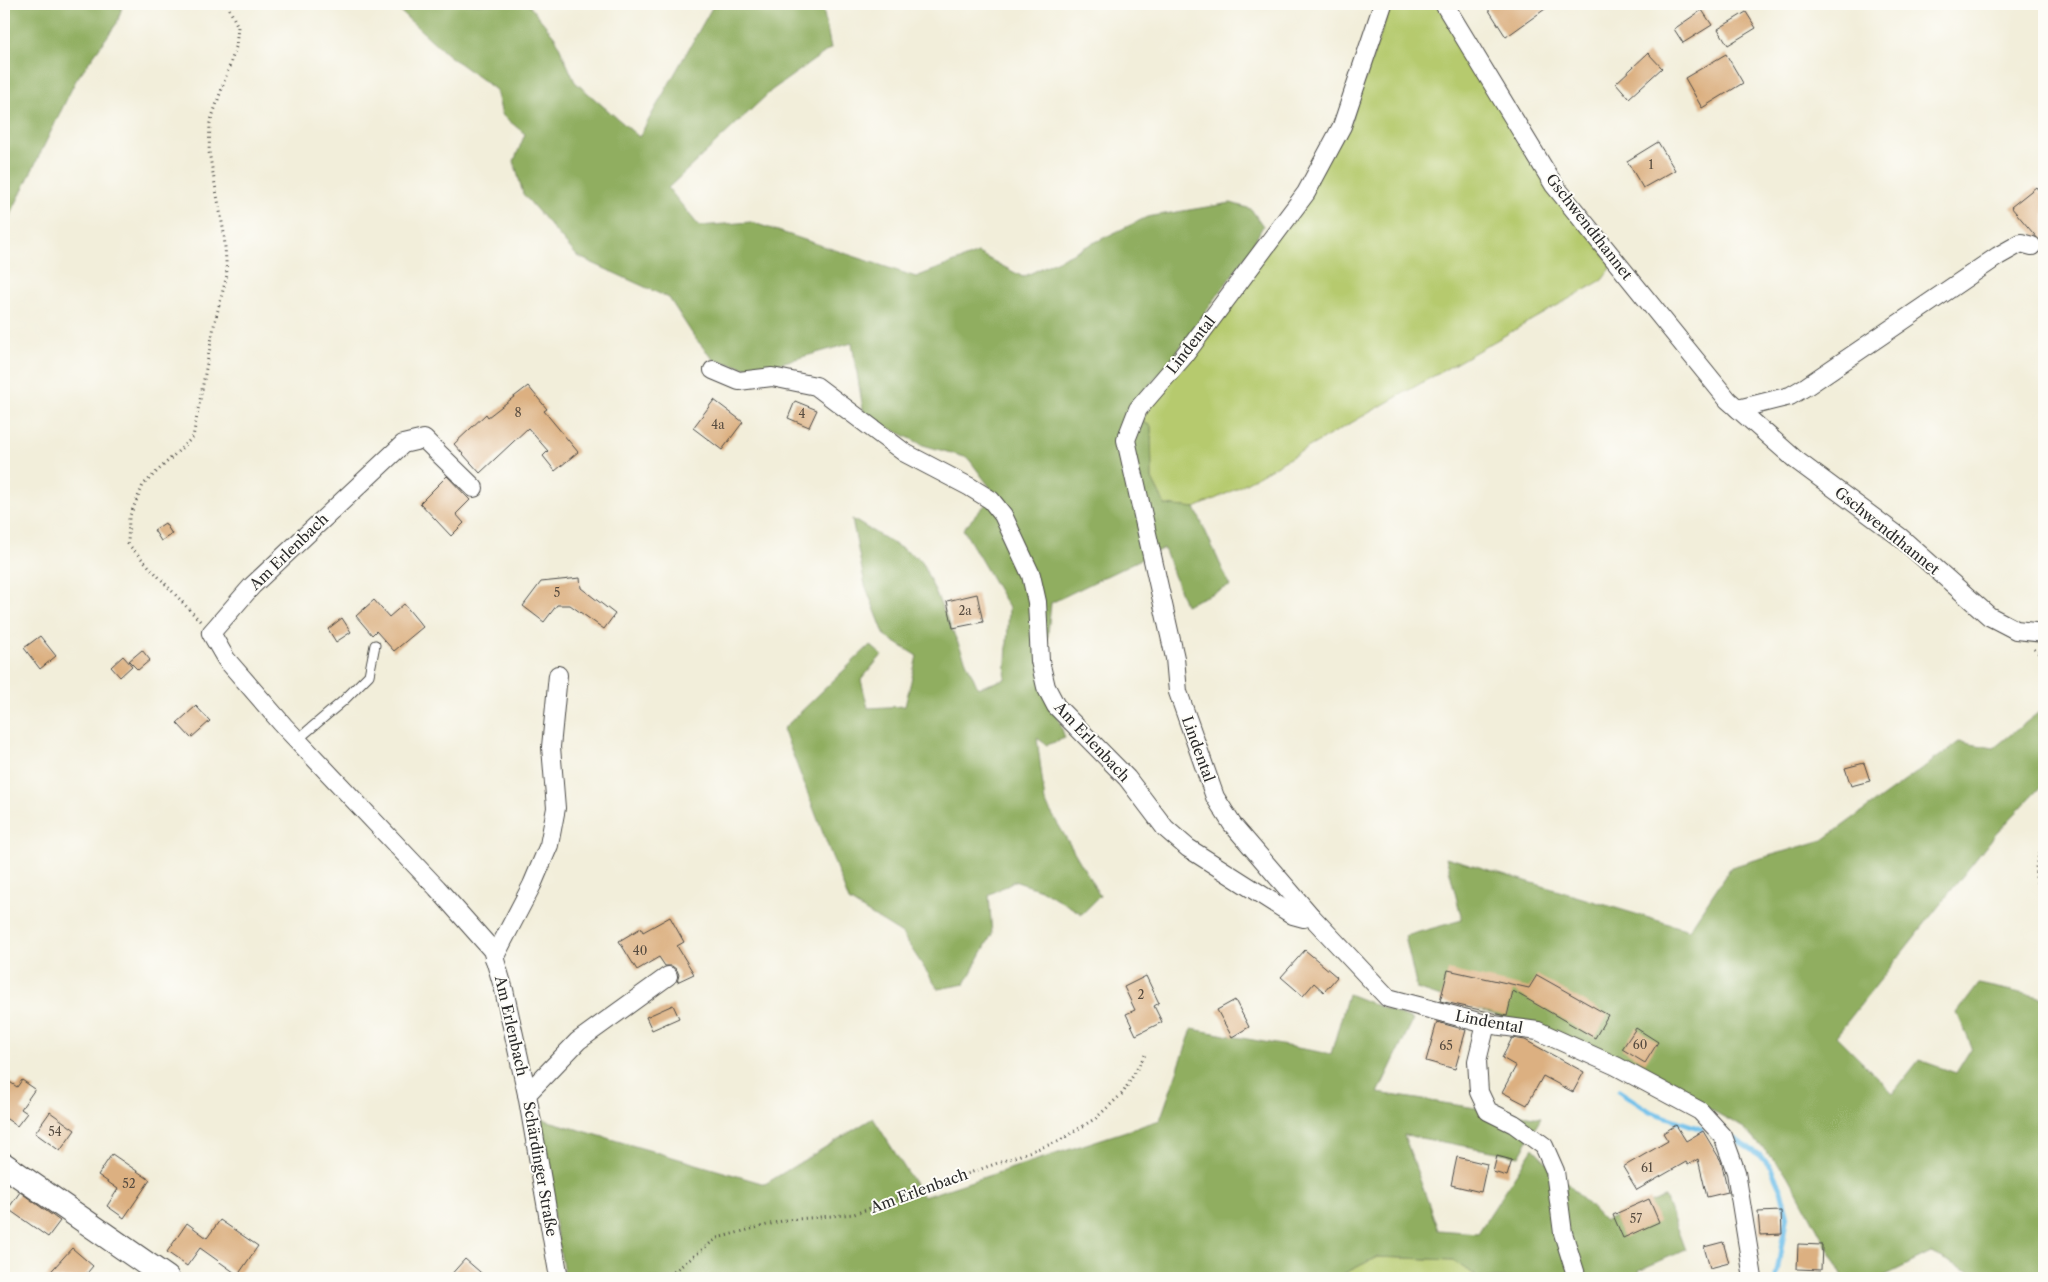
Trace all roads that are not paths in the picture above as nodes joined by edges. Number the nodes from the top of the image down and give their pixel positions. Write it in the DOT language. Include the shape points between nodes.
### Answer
graph roads {
  1 [pos="1383,4"];
  2 [pos="1444,4"];
  3 [pos="2032,246"];
  4 [pos="713,370"];
  5 [pos="1738,409"];
  6 [pos="474,488"];
  7 [pos="2044,633"];
  8 [pos="375,645"];
  9 [pos="558,675"];
  10 [pos="297,740"];
  11 [pos="1311,916"];
  12 [pos="494,958"];
  13 [pos="668,976"];
  14 [pos="1486,1024"];
  15 [pos="527,1094"];
  16 [pos="4,1165"];
  17 [pos="167,1278"];
  18 [pos="559,1278"];
  19 [pos="1576,1278"];
  20 [pos="1753,1278"];
  1 -- 11 [label="street, Lindental" via="1342,126 1306,193 1183,357 1138,409 1126,440 1174,658 1178,692 1209,783 1232,824"];
  2 -- 5 [label="street, Gschwendthannet" via="1554,185"];
  3 -- 5 [label="street" via="2021,243 1998,256 1790,396"];
  4 -- 11 [label="street, Am Erlenbach" via="739,381 772,377 816,386 904,453 990,500 1003,515 1031,575 1037,602 1040,661 1046,687 1056,706 1127,778 1165,828 1188,848 1293,915"];
  5 -- 7 [label="street, Gschwendthannet" via="1796,460 1900,537 1989,616 2016,630"];
  6 -- 10 [label="street, Am Erlenbach" via="424,438 403,444 252,586 211,632 226,659"];
  8 -- 10 [label="lane" via="369,675"];
  9 -- 12 [label="street, Am Erlenbach" via="551,747 556,808 548,845 532,885"];
  10 -- 12 [label="street, Am Erlenbach" via="437,888 492,950"];
  11 -- 14 [label="street, Lindental" via="1388,998"];
  12 -- 15 [label="street, Am Erlenbach"];
  13 -- 15 [label="street, Schärdinger Straße" via="578,1041"];
  14 -- 19 [label="street" via="1477,1060 1479,1092 1488,1111 1514,1124 1544,1146 1555,1171 1563,1233"];
  14 -- 20 [label="street, Lindental" via="1538,1031 1616,1066 1700,1111 1723,1136 1736,1172"];
  15 -- 18 [label="street, Schärdinger Straße"];
  16 -- 17 [label="main road"];
}
